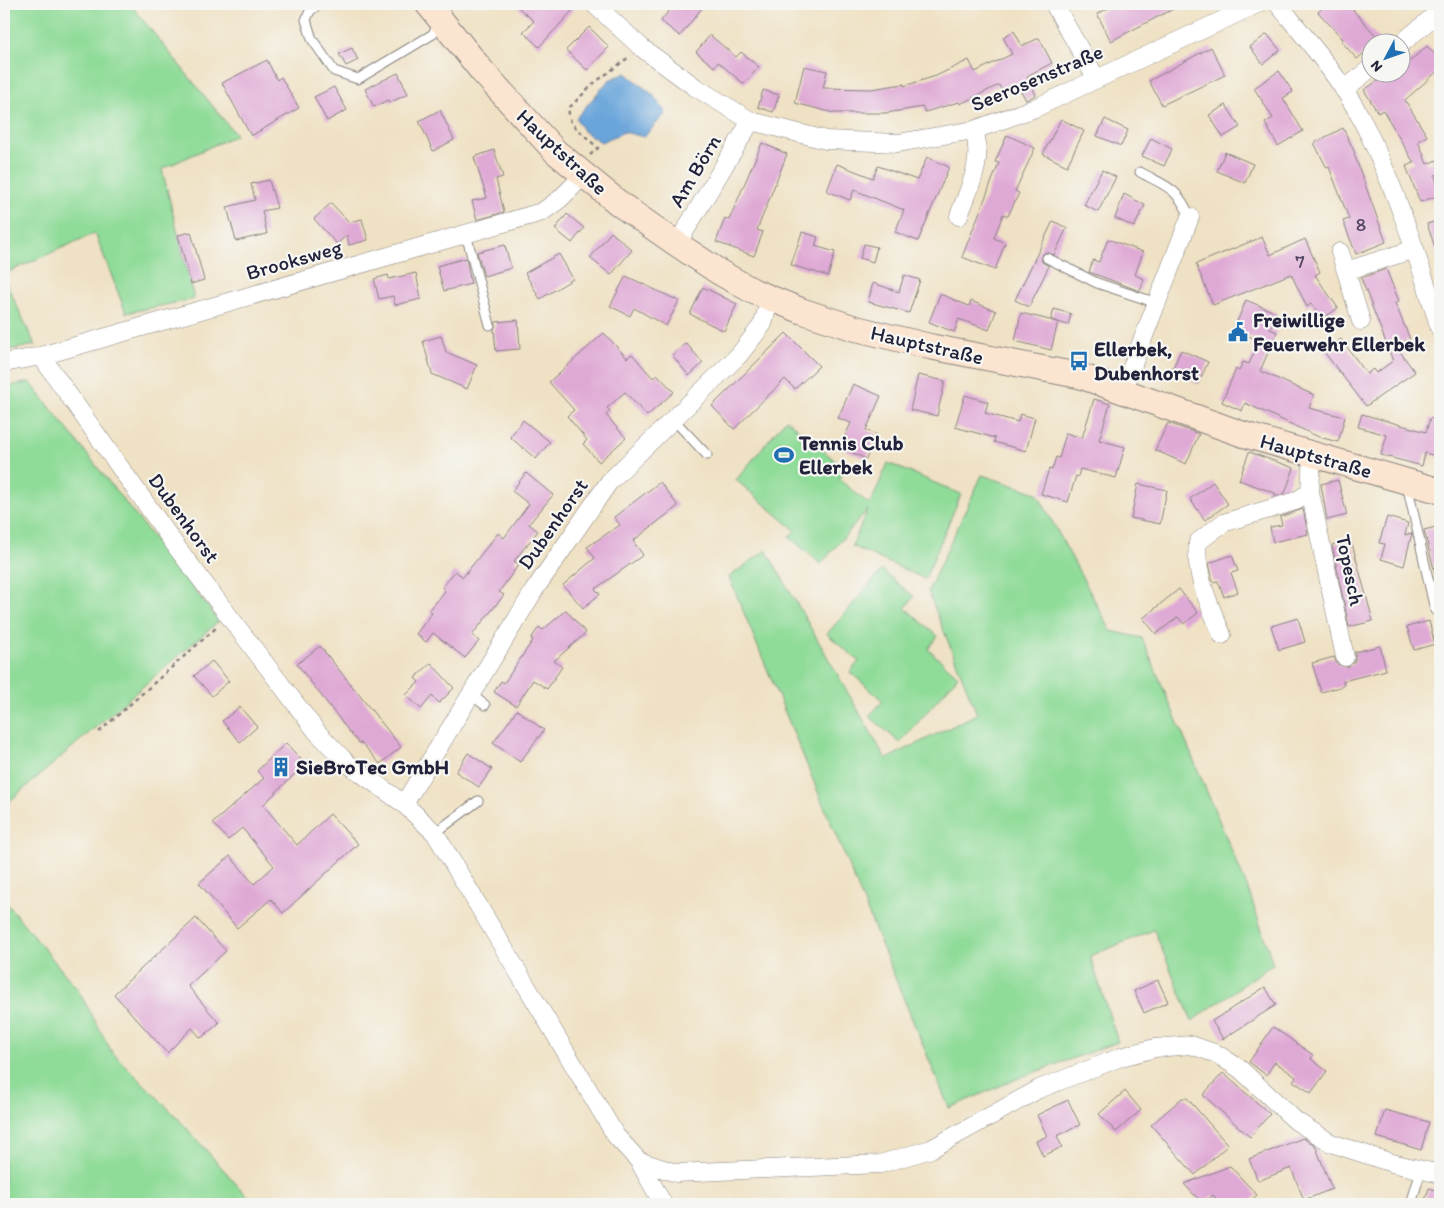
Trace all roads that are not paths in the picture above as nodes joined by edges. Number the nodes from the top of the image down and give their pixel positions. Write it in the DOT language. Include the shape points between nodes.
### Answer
graph roads {
  1 [pos="319,4"];
  2 [pos="594,4"];
  3 [pos="1054,4"];
  4 [pos="1257,4"];
  5 [pos="1278,4"];
  6 [pos="615,11"];
  7 [pos="1440,11"];
  8 [pos="434,12"];
  9 [pos="1412,35"];
  10 [pos="1362,76"];
  11 [pos="1096,78"];
  12 [pos="1344,90"];
  13 [pos="751,121"];
  14 [pos="974,130"];
  15 [pos="586,167"];
  16 [pos="1140,172"];
  17 [pos="959,216"];
  18 [pos="1190,217"];
  19 [pos="466,234"];
  20 [pos="677,244"];
  21 [pos="1415,249"];
  22 [pos="1340,252"];
  23 [pos="1047,258"];
  24 [pos="1346,271"];
  25 [pos="770,298"];
  26 [pos="1157,303"];
  27 [pos="1361,321"];
  28 [pos="490,325"];
  29 [pos="1440,329"];
  30 [pos="41,356"];
  31 [pos="4,363"];
  32 [pos="1123,390"];
  33 [pos="673,419"];
  34 [pos="707,455"];
  35 [pos="1312,455"];
  36 [pos="1407,482"];
  37 [pos="1440,491"];
  38 [pos="1310,492"];
  39 [pos="1435,610"];
  40 [pos="1222,634"];
  41 [pos="1345,657"];
  42 [pos="470,694"];
  43 [pos="485,706"];
  44 [pos="478,801"];
  45 [pos="404,804"];
  46 [pos="435,833"];
  47 [pos="639,1161"];
  48 [pos="1421,1170"];
  49 [pos="1440,1174"];
  50 [pos="663,1204"];
  51 [pos="1411,1204"];
  1 -- 8 [label="lane" via="310,10 306,20 312,39 334,71 358,79 433,34"];
  2 -- 6 [label="street, Seerosenstraße"];
  3 -- 11 [label="street"];
  4 -- 11 [label="street, Seerosenstraße"];
  5 -- 12 [label="street"];
  6 -- 13 [label="street, Seerosenstraße" via="642,48 695,87"];
  7 -- 9 [label="street"];
  8 -- 15 [label="main road, Hauptstraße" via="550,146"];
  10 -- 12 [label="street"];
  11 -- 14 [label="street, Seerosenstraße" via="1035,108"];
  12 -- 21 [label="street" via="1390,182"];
  13 -- 14 [label="street, Seerosenstraße" via="826,140 898,142"];
  13 -- 20 [label="street, Am Börn"];
  14 -- 17 [label="street" via="979,146 976,169"];
  15 -- 19 [label="street, Brooksweg" via="560,199 542,212"];
  15 -- 20 [label="main road, Hauptstraße"];
  16 -- 18 [label="lane" via="1175,192"];
  18 -- 26 [label="street"];
  19 -- 28 [label="lane"];
  19 -- 30 [label="street, Brooksweg"];
  20 -- 25 [label="main road, Hauptstraße" via="719,272"];
  21 -- 24 [label="street"];
  21 -- 29 [label="street"];
  22 -- 24 [label="street"];
  23 -- 26 [label="lane" via="1097,283"];
  24 -- 27 [label="street"];
  25 -- 32 [label="main road, Hauptstraße" via="854,328 1081,376"];
  25 -- 33 [label="street, Dubenhorst" via="763,324 739,355"];
  26 -- 32 [label="street"];
  30 -- 31 [label="street, Brooksweg"];
  30 -- 45 [label="street, Dubenhorst" via="228,617 317,732 347,763"];
  32 -- 35 [label="main road, Hauptstraße" via="1242,434"];
  33 -- 34 [label="lane"];
  33 -- 42 [label="street, Dubenhorst" via="609,482 535,589"];
  35 -- 36 [label="main road, Hauptstraße"];
  35 -- 38 [label="street, Topesch"];
  36 -- 37 [label="main road, Hauptstraße"];
  36 -- 39 [label="lane"];
  38 -- 40 [label="street" via="1296,501 1223,523 1198,542 1196,559 1202,584"];
  38 -- 41 [label="street, Topesch"];
  42 -- 43 [label="lane"];
  42 -- 45 [label="street, Dubenhorst"];
  44 -- 46 [label="lane"];
  45 -- 46 [label="street, Dubenhorst"];
  46 -- 47 [label="street, Dubenhorst" via="616,1136"];
  47 -- 48 [label="street" via="676,1172 880,1164 931,1150 1039,1089 1121,1057 1155,1048 1191,1045 1217,1054 1240,1069 1296,1121 1331,1143"];
  47 -- 50 [label="street, Dubenhorst"];
  48 -- 49 [label="street"];
  48 -- 51 [label="lane"];
}
